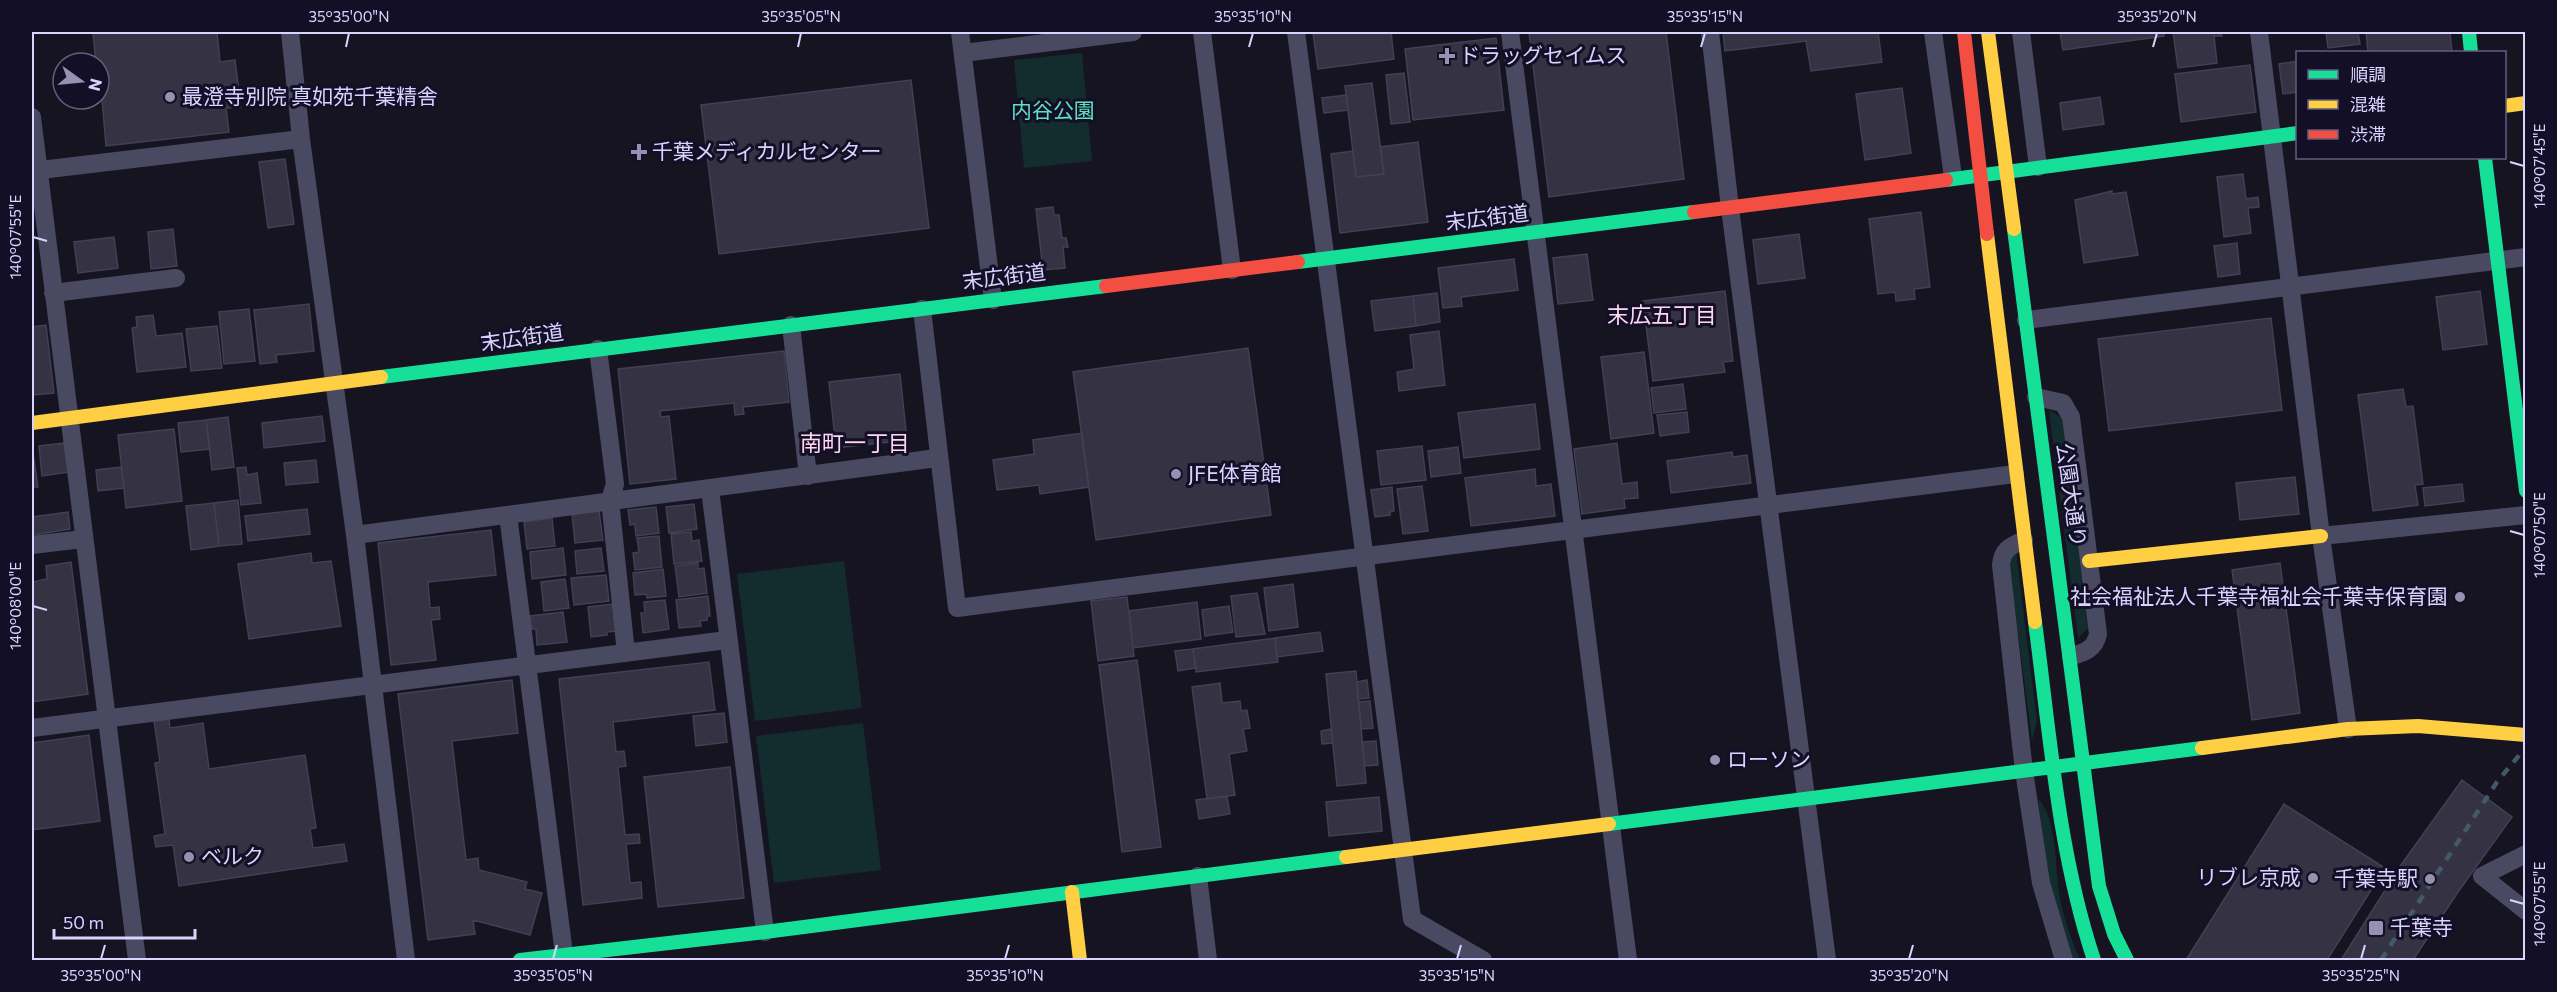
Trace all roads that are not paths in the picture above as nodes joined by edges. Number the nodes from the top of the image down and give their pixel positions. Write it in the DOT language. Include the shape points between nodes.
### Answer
graph roads {
  1 [pos="290,32"];
  2 [pos="960,32"];
  3 [pos="1133,32"];
  4 [pos="1202,32"];
  5 [pos="1296,32"];
  6 [pos="1510,32"];
  7 [pos="1710,32"];
  8 [pos="1933,32"];
  9 [pos="1964,32"];
  10 [pos="1988,32"];
  11 [pos="2021,32"];
  12 [pos="2259,32"];
  13 [pos="2469,32"];
  14 [pos="2471,51"];
  15 [pos="963,53"];
  16 [pos="2526,103"];
  17 [pos="2506,106"];
  18 [pos="32,117"];
  19 [pos="2296,133"];
  20 [pos="2271,136"];
  21 [pos="301,139"];
  22 [pos="2485,159"];
  23 [pos="2038,166"];
  24 [pos="35,171"];
  25 [pos="2006,171"];
  26 [pos="1982,173"];
  27 [pos="1953,177"];
  28 [pos="1730,208"];
  29 [pos="1534,233"];
  30 [pos="2526,257"];
  31 [pos="1327,258"];
  32 [pos="2498,260"];
  33 [pos="1232,270"];
  34 [pos="176,278"];
  35 [pos="2291,286"];
  36 [pos="53,293"];
  37 [pos="993,300"];
  38 [pos="922,309"];
  39 [pos="2026,320"];
  40 [pos="791,325"];
  41 [pos="598,349"];
  42 [pos="335,384"];
  43 [pos="2036,396"];
  44 [pos="69,417"];
  45 [pos="32,423"];
  46 [pos="937,458"];
  47 [pos="2015,474"];
  48 [pos="808,476"];
  49 [pos="710,489"];
  50 [pos="2526,491"];
  51 [pos="610,500"];
  52 [pos="1768,505"];
  53 [pos="508,515"];
  54 [pos="2526,515"];
  55 [pos="1573,530"];
  56 [pos="355,535"];
  57 [pos="2321,536"];
  58 [pos="83,539"];
  59 [pos="2024,540"];
  60 [pos="32,545"];
  61 [pos="1363,559"];
  62 [pos="2089,561"];
  63 [pos="727,640"];
  64 [pos="626,653"];
  65 [pos="2071,656"];
  66 [pos="527,665"];
  67 [pos="372,685"];
  68 [pos="108,718"];
  69 [pos="32,728"];
  70 [pos="2348,729"];
  71 [pos="2526,735"];
  72 [pos="2084,764"];
  73 [pos="2054,768"];
  74 [pos="2025,771"];
  75 [pos="1807,797"];
  76 [pos="1609,823"];
  77 [pos="1402,850"];
  78 [pos="2526,854"];
  79 [pos="1198,876"];
  80 [pos="1072,892"];
  81 [pos="2526,911"];
  82 [pos="765,932"];
  83 [pos="564,954"];
  84 [pos="137,960"];
  85 [pos="406,960"];
  86 [pos="520,960"];
  87 [pos="1080,960"];
  88 [pos="1208,960"];
  89 [pos="1483,960"];
  90 [pos="1628,960"];
  91 [pos="1827,960"];
  92 [pos="2064,960"];
  93 [pos="2094,960"];
  94 [pos="2127,960"];
  1 -- 21 [label="street"];
  2 -- 15 [label="street"];
  3 -- 15 [label="street"];
  4 -- 33 [label="street"];
  5 -- 31 [label="street"];
  6 -- 29 [label="street"];
  7 -- 28 [label="street"];
  8 -- 27 [label="street"];
  9 -- 26 [label="street"];
  10 -- 25 [label="street, 公園大通り"];
  11 -- 23 [label="street"];
  12 -- 20 [label="street"];
  13 -- 14 [label="street"];
  15 -- 37 [label="street"];
  16 -- 17 [label="street"];
  18 -- 24 [label="street"];
  19 -- 20 [label="street, 末広街道"];
  20 -- 23 [label="street, 末広街道"];
  20 -- 35 [label="street"];
  21 -- 24 [label="street"];
  21 -- 42 [label="street"];
  22 -- 32 [label="street"];
  23 -- 25 [label="street, 末広街道"];
  24 -- 36 [label="street"];
  25 -- 26 [label="street, 末広街道"];
  25 -- 39 [label="street, 公園大通り"];
  26 -- 27 [label="street, 末広街道"];
  26 -- 47 [label="street"];
  27 -- 28 [label="street, 末広街道"];
  28 -- 29 [label="street, 末広街道"];
  28 -- 52 [label="street"];
  29 -- 31 [label="street, 末広街道"];
  29 -- 55 [label="street"];
  30 -- 32 [label="street"];
  31 -- 33 [label="street, 末広街道"];
  31 -- 61 [label="street"];
  32 -- 35 [label="street"];
  32 -- 50 [label="street"];
  33 -- 37 [label="street, 末広街道"];
  34 -- 36 [label="street"];
  35 -- 39 [label="street"];
  35 -- 57 [label="street"];
  36 -- 44 [label="street"];
  37 -- 38 [label="street, 末広街道"];
  38 -- 40 [label="street, 末広街道"];
  38 -- 46 [label="street"];
  39 -- 43 [label="street, 公園大通り"];
  40 -- 41 [label="street, 末広街道"];
  40 -- 48 [label="street"];
  41 -- 42 [label="street, 末広街道"];
  41 -- 51 [label="street" via="615,484"];
  42 -- 44 [label="street, 末広街道"];
  42 -- 56 [label="street"];
  43 -- 62 [label="street" via="2063,403 2071,417"];
  43 -- 65 [label="street, 公園大通り"];
  44 -- 45 [label="street, 末広街道"];
  44 -- 58 [label="street"];
  46 -- 48 [label="street"];
  46 -- 61 [label="street" via="957,608"];
  47 -- 52 [label="street"];
  47 -- 59 [label="street"];
  48 -- 49 [label="street"];
  49 -- 51 [label="street"];
  49 -- 63 [label="street"];
  51 -- 53 [label="street"];
  51 -- 64 [label="street"];
  52 -- 55 [label="street"];
  52 -- 75 [label="street"];
  53 -- 56 [label="street"];
  53 -- 66 [label="street"];
  54 -- 57 [label="street"];
  55 -- 61 [label="street"];
  55 -- 76 [label="street"];
  56 -- 67 [label="street"];
  57 -- 62 [label="street"];
  57 -- 70 [label="street"];
  58 -- 60 [label="street"];
  58 -- 68 [label="street"];
  59 -- 73 [label="street"];
  59 -- 74 [label="street" via="2008,547 2001,565"];
  61 -- 77 [label="street"];
  62 -- 65 [label="street" via="2097,640 2088,651"];
  63 -- 64 [label="street"];
  63 -- 82 [label="street"];
  64 -- 66 [label="street"];
  65 -- 72 [label="street, 公園大通り"];
  66 -- 67 [label="street"];
  66 -- 83 [label="street"];
  67 -- 68 [label="street"];
  67 -- 85 [label="street"];
  68 -- 69 [label="street"];
  68 -- 84 [label="street"];
  70 -- 71 [label="street" via="2418,726"];
  70 -- 72 [label="street"];
  72 -- 73 [label="street"];
  72 -- 94 [label="street, 公園大通り" via="2099,886"];
  73 -- 74 [label="street"];
  73 -- 93 [label="street" via="2077,909"];
  74 -- 75 [label="street"];
  74 -- 92 [label="street" via="2042,883"];
  75 -- 76 [label="street"];
  75 -- 91 [label="street"];
  76 -- 77 [label="street"];
  76 -- 90 [label="street"];
  77 -- 79 [label="street"];
  77 -- 89 [label="street" via="1412,919"];
  78 -- 81 [label="street" via="2482,876"];
  79 -- 80 [label="street"];
  79 -- 88 [label="street"];
  80 -- 82 [label="street"];
  80 -- 87 [label="street"];
  82 -- 83 [label="street"];
  83 -- 86 [label="street"];
}
